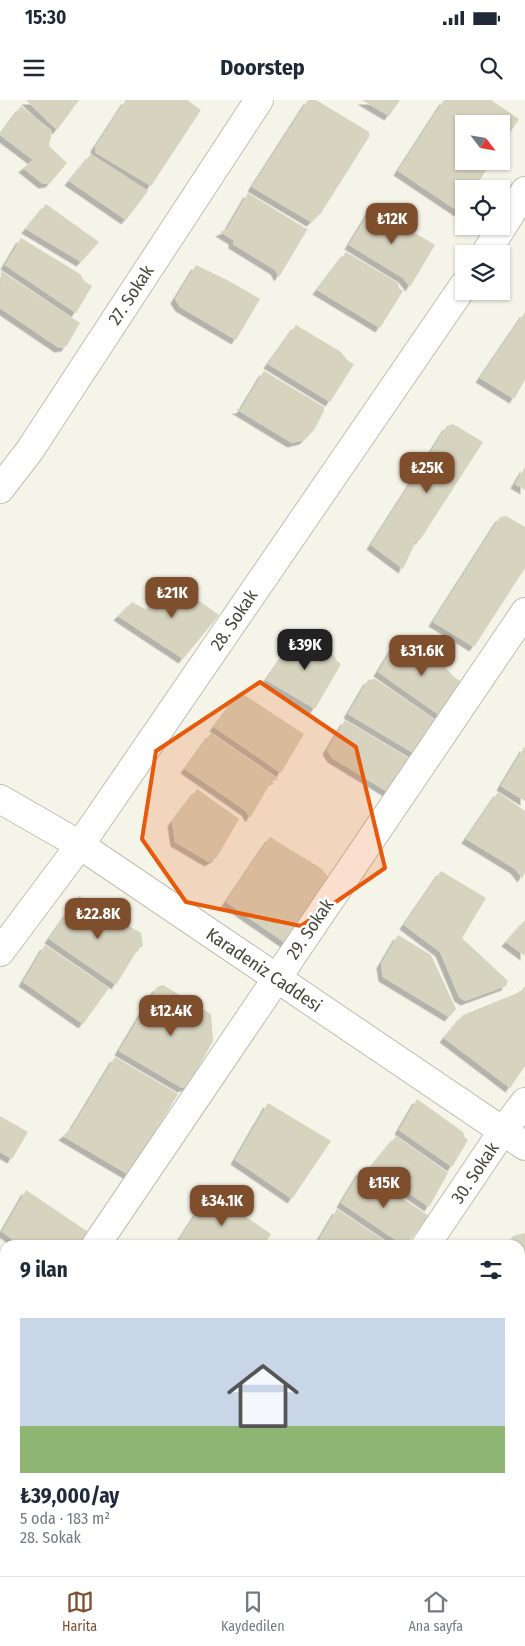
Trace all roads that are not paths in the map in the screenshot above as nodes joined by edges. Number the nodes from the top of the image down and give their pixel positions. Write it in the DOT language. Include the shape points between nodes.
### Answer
graph roads {
  1 [pos="259,100"];
  2 [pos="525,191"];
  3 [pos="491,245"];
  4 [pos="455,298"];
  5 [pos="0,489"];
  6 [pos="525,612"];
  7 [pos="0,799"];
  8 [pos="80,845"];
  9 [pos="0,952"];
  10 [pos="277,978"];
  11 [pos="525,1102"];
  12 [pos="502,1132"];
  13 [pos="525,1146"];
  14 [pos="99,1240"];
  15 [pos="429,1240"];
  1 -- 5 [label="street, 27. Sokak" via="35,442"];
  2 -- 3 [label="street"];
  4 -- 8 [label="street, 28. Sokak"];
  6 -- 10 [label="street, 29. Sokak"];
  7 -- 8 [label="street, Karadeniz Caddesi"];
  8 -- 9 [label="street, 28. Sokak"];
  8 -- 10 [label="street, Karadeniz Caddesi"];
  10 -- 12 [label="street, Karadeniz Caddesi"];
  10 -- 14 [label="street, 29. Sokak"];
  11 -- 12 [label="street, 30. Sokak"];
  12 -- 13 [label="street, Karadeniz Caddesi"];
  12 -- 15 [label="street, 30. Sokak"];
}
